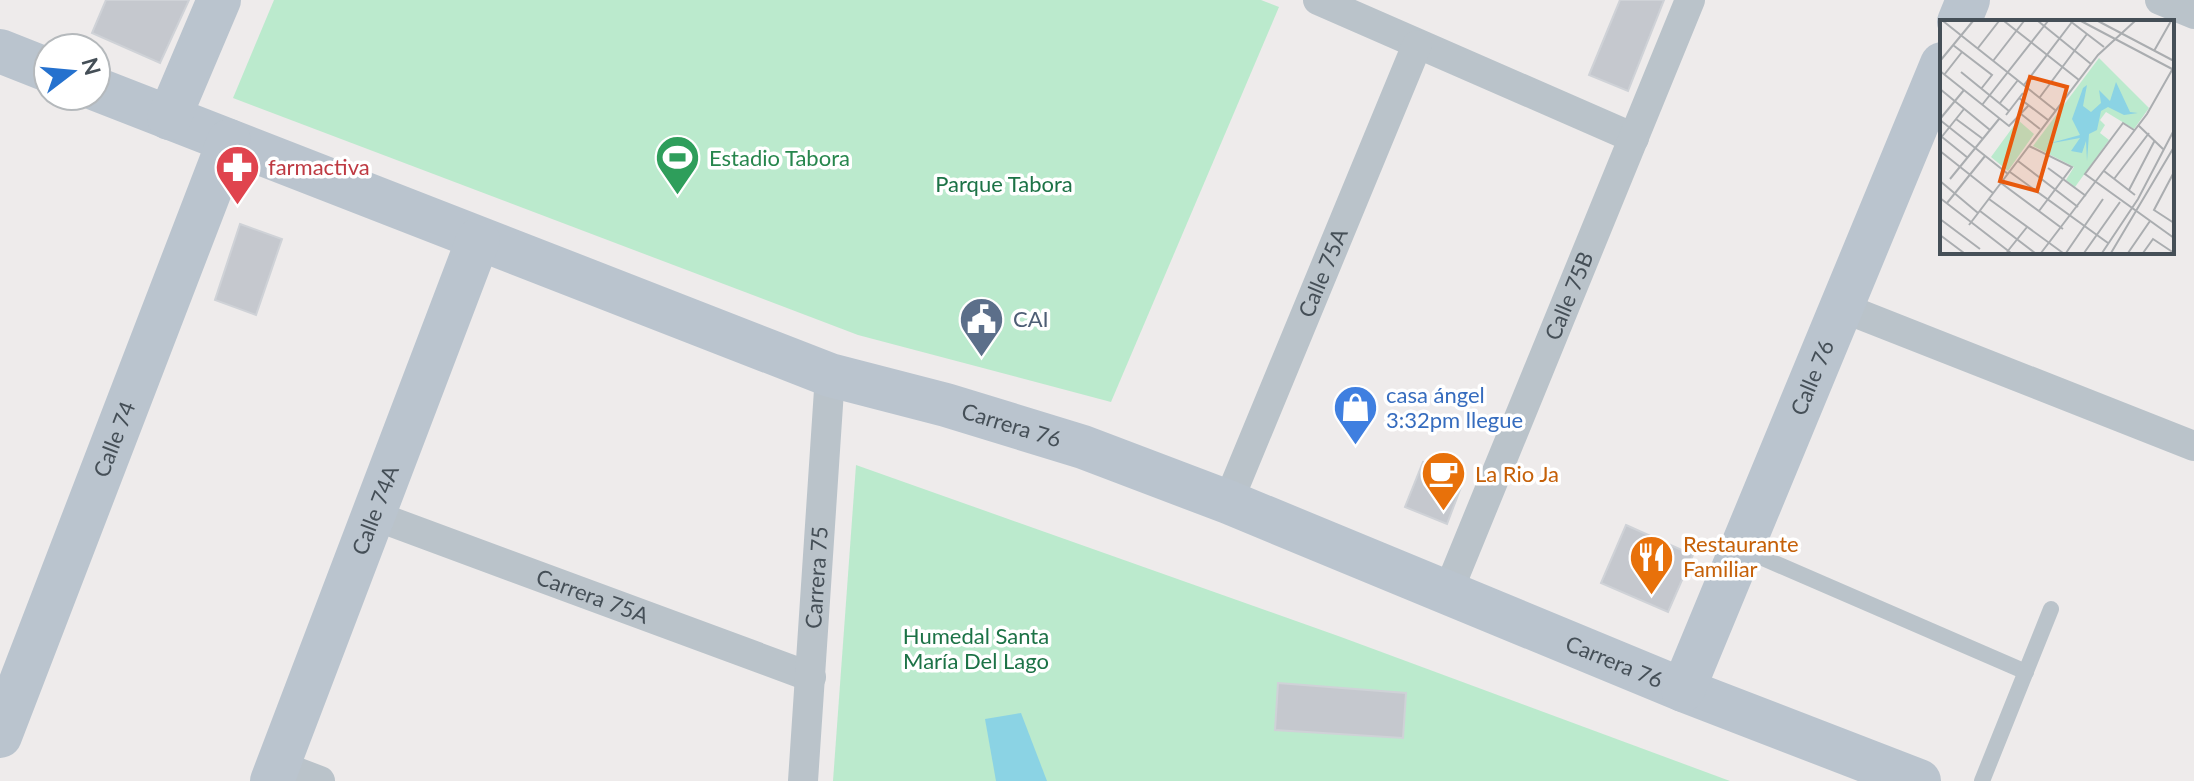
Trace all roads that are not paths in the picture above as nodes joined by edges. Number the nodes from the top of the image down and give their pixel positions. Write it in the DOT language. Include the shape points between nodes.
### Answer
graph roads {
  1 [pos="219,0"];
  2 [pos="1318,0"];
  3 [pos="1690,0"];
  4 [pos="1968,0"];
  5 [pos="2160,0"];
  6 [pos="2194,14"];
  7 [pos="1960,20"];
  8 [pos="1417,45"];
  9 [pos="0,51"];
  10 [pos="32,64"];
  11 [pos="1940,69"];
  12 [pos="112,95"];
  13 [pos="169,118"];
  14 [pos="1634,138"];
  15 [pos="229,141"];
  16 [pos="478,240"];
  17 [pos="1841,307"];
  18 [pos="830,375"];
  19 [pos="2194,446"];
  20 [pos="1228,502"];
  21 [pos="373,515"];
  22 [pos="1742,549"];
  23 [pos="1447,594"];
  24 [pos="2051,609"];
  25 [pos="2026,672"];
  26 [pos="811,677"];
  27 [pos="1683,690"];
  28 [pos="0,736"];
  29 [pos="275,773"];
  30 [pos="320,781"];
  31 [pos="803,781"];
  32 [pos="1919,781"];
  33 [pos="1982,781"];
  1 -- 13 [label="street"];
  2 -- 8 [label="street"];
  3 -- 14 [label="street, Calle 75B"];
  4 -- 7 [label="street"];
  5 -- 6 [label="street"];
  8 -- 14 [label="street"];
  8 -- 20 [label="street, Calle 75A"];
  9 -- 10 [label="street"];
  11 -- 17 [label="street, Calle 76"];
  12 -- 13 [label="street, Carrera 76"];
  13 -- 15 [label="street, Carrera 76"];
  14 -- 23 [label="street, Calle 75B"];
  15 -- 16 [label="street, Carrera 76"];
  15 -- 28 [label="street, Calle 74"];
  16 -- 18 [label="street, Carrera 76"];
  16 -- 21 [label="street, Calle 74A"];
  17 -- 19 [label="street"];
  17 -- 22 [label="street, Calle 76"];
  18 -- 20 [label="street, Carrera 76" via="1083,447"];
  18 -- 26 [label="street, Carrera 75"];
  20 -- 23 [label="street, Carrera 76"];
  21 -- 26 [label="street, Carrera 75A"];
  21 -- 29 [label="street, Calle 74A"];
  22 -- 25 [label="lane"];
  22 -- 27 [label="street, Calle 76"];
  23 -- 27 [label="street, Carrera 76"];
  24 -- 25 [label="lane"];
  25 -- 33 [label="lane"];
  26 -- 31 [label="street, Carrera 75"];
  27 -- 32 [label="street, Carrera 76"];
  29 -- 30 [label="street"];
}
